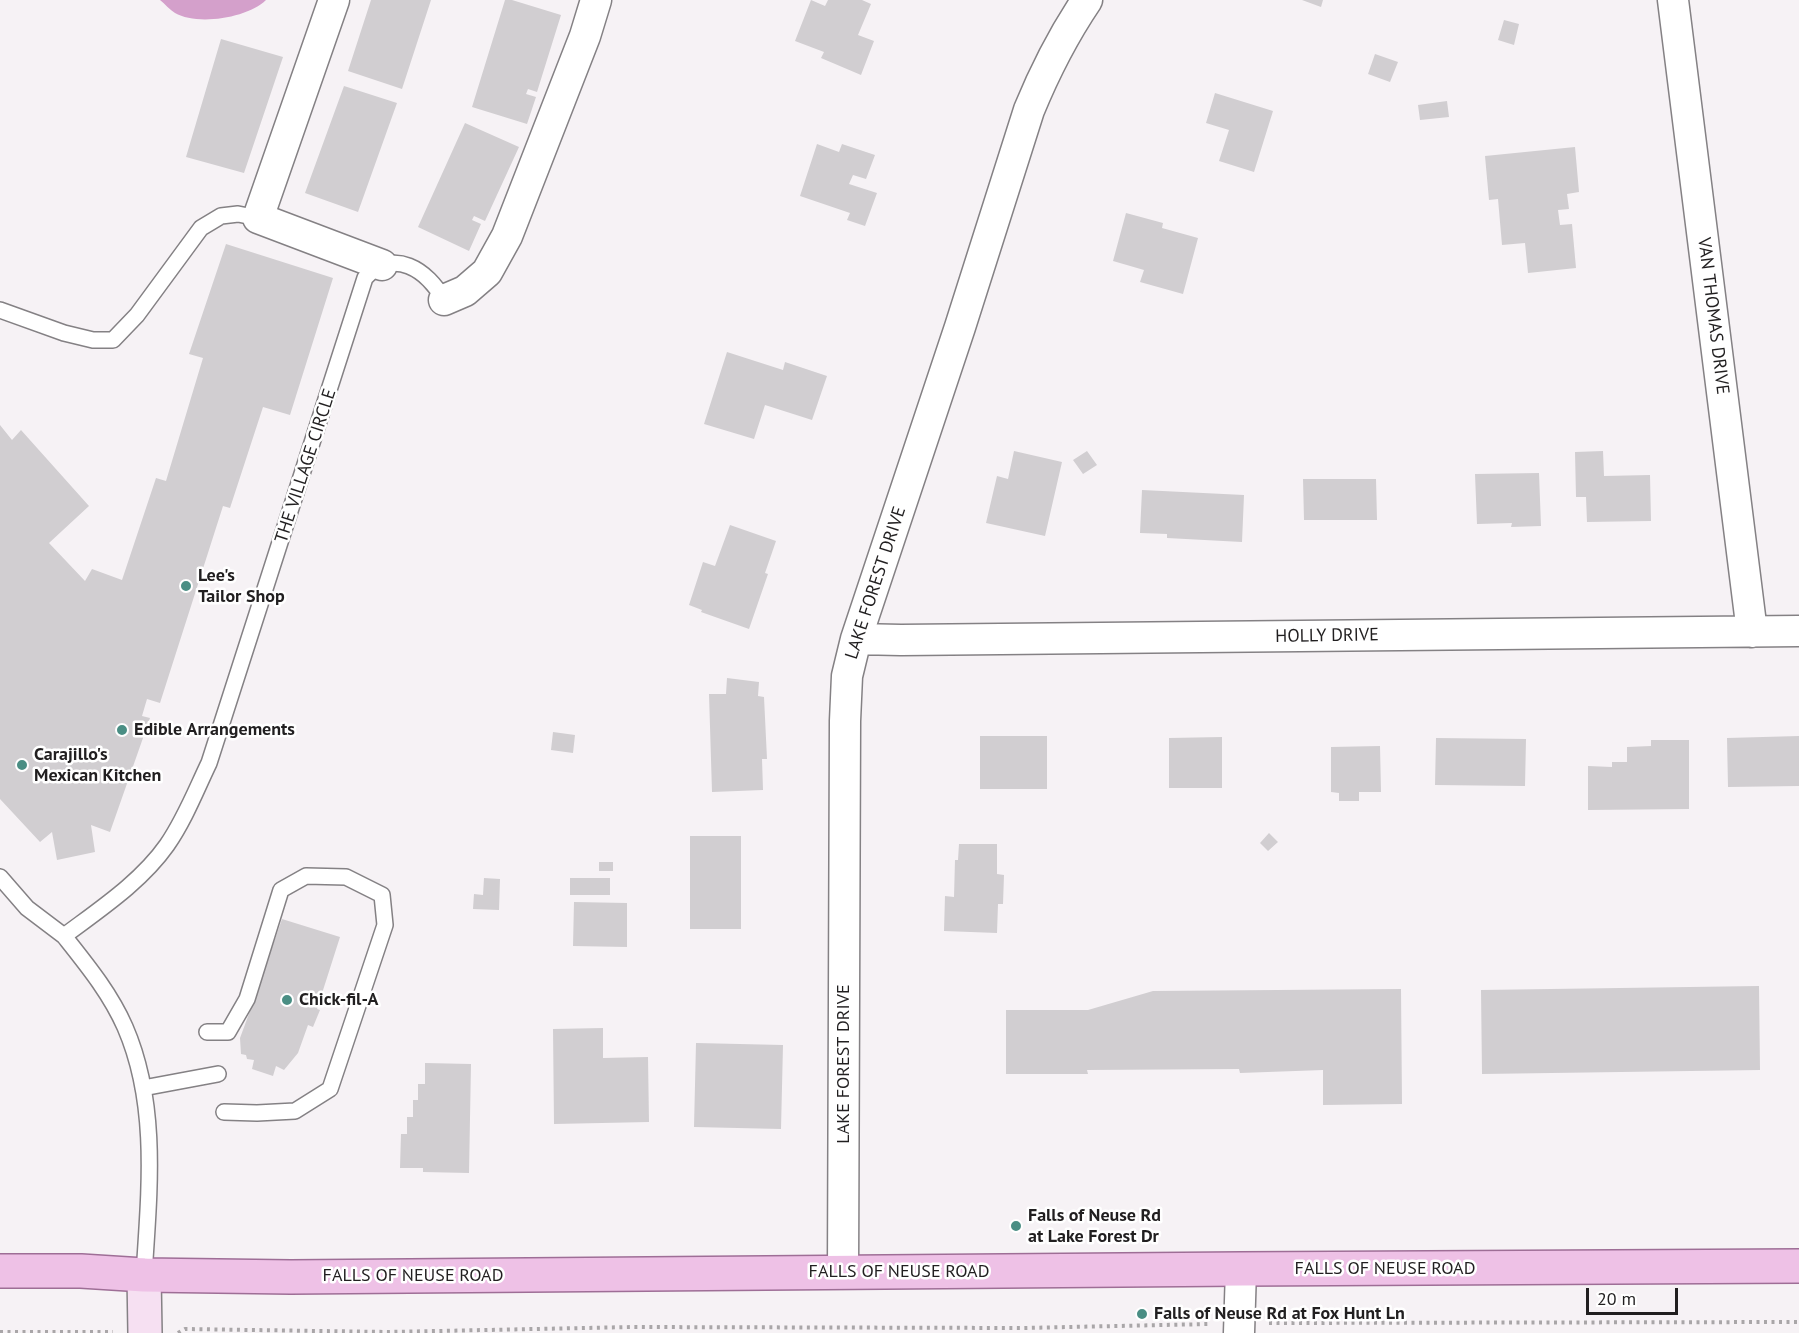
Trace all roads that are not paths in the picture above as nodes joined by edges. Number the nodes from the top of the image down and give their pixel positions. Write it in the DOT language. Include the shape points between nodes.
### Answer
graph roads {
  1 [pos="334,0"];
  2 [pos="596,0"];
  3 [pos="1087,0"];
  4 [pos="1674,0"];
  5 [pos="258,218"];
  6 [pos="382,265"];
  7 [pos="444,300"];
  8 [pos="0,310"];
  9 [pos="1799,631"];
  10 [pos="1752,632"];
  11 [pos="856,639"];
  12 [pos="0,877"];
  13 [pos="64,936"];
  14 [pos="207,1032"];
  15 [pos="218,1074"];
  16 [pos="143,1088"];
  17 [pos="224,1112"];
  18 [pos="1799,1266"];
  19 [pos="1241,1269"];
  20 [pos="0,1271"];
  21 [pos="843,1272"];
  22 [pos="144,1275"];
  23 [pos="145,1333"];
  24 [pos="1239,1333"];
  1 -- 5 [label="street"];
  2 -- 7 [label="street" via="507,236 487,273 465,291"];
  3 -- 11 [label="street, LAKE FOREST DRIVE" via="1041,80 1029,110"];
  4 -- 10 [label="street, VAN THOMAS DRIVE"];
  5 -- 6 [label="street"];
  5 -- 8 [label="lane" via="221,216 201,228 136,315 112,340 64,333"];
  6 -- 7 [label="lane" via="417,269 437,287"];
  6 -- 13 [label="lane, THE VILLAGE CIRCLE" via="365,278 209,763 187,810 166,846 130,885"];
  9 -- 10 [label="street, HOLLY DRIVE"];
  10 -- 11 [label="street, HOLLY DRIVE"];
  11 -- 21 [label="street, LAKE FOREST DRIVE" via="847,676 845,721"];
  12 -- 13 [label="lane" via="27,908"];
  13 -- 16 [label="lane" via="95,974 125,1027"];
  14 -- 17 [label="lane" via="228,1032 247,999 281,890 306,876 346,877 382,894 385,925 330,1089 295,1111"];
  15 -- 16 [label="lane"];
  16 -- 22 [label="lane" via="149,1142"];
  18 -- 19 [label="main road, FALLS OF NEUSE ROAD"];
  19 -- 21 [label="main road, FALLS OF NEUSE ROAD"];
  19 -- 24 [label="street"];
  20 -- 22 [label="main road, FALLS OF NEUSE ROAD"];
  21 -- 22 [label="main road, FALLS OF NEUSE ROAD" via="291,1278"];
  22 -- 23 [label="street"];
}
